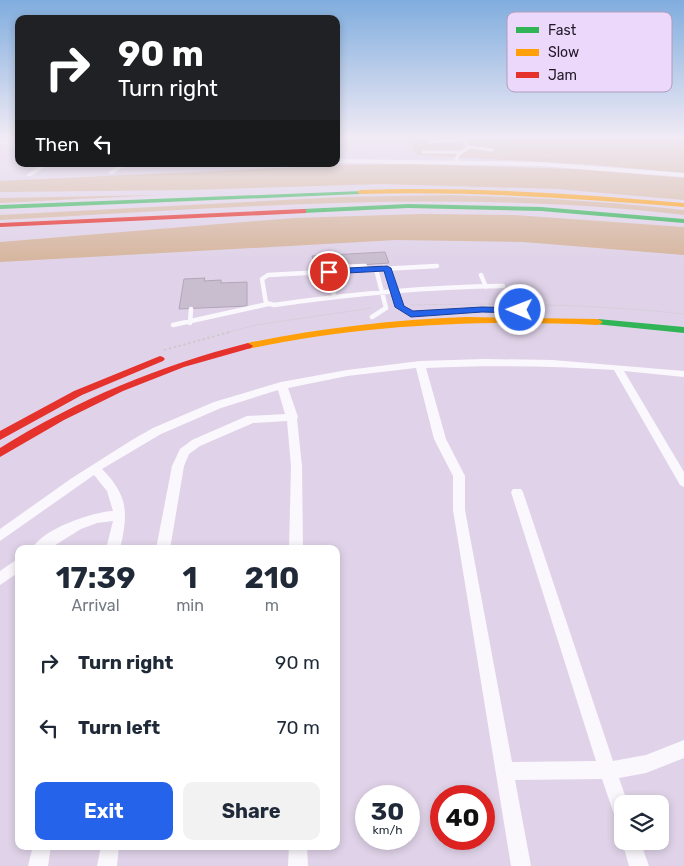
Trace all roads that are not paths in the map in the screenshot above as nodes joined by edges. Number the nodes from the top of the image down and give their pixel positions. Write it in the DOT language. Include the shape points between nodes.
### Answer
graph roads {
  1 [pos="323,192"];
  2 [pos="30,194"];
  3 [pos="684,205"];
  4 [pos="0,207"];
  5 [pos="356,207"];
  6 [pos="0,211"];
  7 [pos="684,221"];
  8 [pos="0,225"];
  9 [pos="47,235"];
  10 [pos="437,266"];
  11 [pos="387,268"];
  12 [pos="376,269"];
  13 [pos="329,272"];
  14 [pos="481,275"];
  15 [pos="503,286"];
  16 [pos="486,287"];
  17 [pos="395,291"];
  18 [pos="383,292"];
  19 [pos="334,296"];
  20 [pos="268,304"];
  21 [pos="190,309"];
  22 [pos="409,309"];
  23 [pos="372,317"];
  24 [pos="684,321"];
  25 [pos="190,323"];
  26 [pos="173,325"];
  27 [pos="684,330"];
  28 [pos="231,338"];
  29 [pos="170,356"];
  30 [pos="420,364"];
  31 [pos="617,367"];
  32 [pos="684,374"];
  33 [pos="282,387"];
  34 [pos="292,417"];
  35 [pos="0,436"];
  36 [pos="0,453"];
  37 [pos="95,470"];
  38 [pos="684,482"];
  39 [pos="517,492"];
  40 [pos="120,515"];
  41 [pos="0,536"];
  42 [pos="44,545"];
  43 [pos="114,545"];
  44 [pos="164,545"];
  45 [pos="296,545"];
  46 [pos="15,567"];
  47 [pos="0,579"];
  48 [pos="684,749"];
  49 [pos="609,771"];
  50 [pos="505,772"];
  51 [pos="616,795"];
  52 [pos="41,850"];
  53 [pos="109,850"];
  54 [pos="298,850"];
  55 [pos="635,850"];
  56 [pos="38,866"];
  57 [pos="107,866"];
  58 [pos="298,866"];
  59 [pos="521,866"];
  60 [pos="640,866"];
  1 -- 2 [label="main road" via="237,190"];
  1 -- 3 [label="main road" via="492,191"];
  1 -- 4 [label="main road"];
  1 -- 6 [label="main road" via="259,200"];
  5 -- 7 [label="main road" via="513,208"];
  5 -- 8 [label="main road"];
  5 -- 9 [label="main road" via="324,213"];
  10 -- 11 [label="lane"];
  11 -- 12 [label="lane"];
  11 -- 13 [label="lane" via="375,265 341,267 332,268"];
  11 -- 17 [label="lane"];
  12 -- 13 [label="lane"];
  12 -- 18 [label="lane"];
  13 -- 19 [label="lane"];
  13 -- 20 [label="lane" via="265,276 262,280 264,300"];
  14 -- 16 [label="lane"];
  15 -- 16 [label="lane"];
  16 -- 17 [label="lane"];
  17 -- 18 [label="lane"];
  17 -- 22 [label="lane" via="400,307"];
  18 -- 19 [label="lane"];
  18 -- 23 [label="lane" via="386,308"];
  19 -- 20 [label="lane"];
  20 -- 25 [label="lane"];
  21 -- 25 [label="lane"];
  22 -- 23 [label="main road"];
  22 -- 24 [label="main road" via="557,311"];
  23 -- 28 [label="main road" via="295,325"];
  25 -- 26 [label="lane"];
  27 -- 36 [label="main road" via="570,320 498,319 398,324 305,334 203,357 146,376 63,415"];
  29 -- 35 [label="main road" via="78,393"];
  30 -- 31 [label="street"];
  30 -- 33 [label="street" via="366,370"];
  30 -- 50 [label="street" via="440,439 458,476 459,510"];
  31 -- 32 [label="street"];
  31 -- 38 [label="street"];
  33 -- 34 [label="street"];
  33 -- 37 [label="street" via="186,418 140,441"];
  34 -- 44 [label="street" via="251,419 196,443 184,452 178,466"];
  34 -- 45 [label="street"];
  37 -- 40 [label="street" via="113,487"];
  37 -- 41 [label="street"];
  39 -- 49 [label="street"];
  40 -- 42 [label="street" via="98,517 77,524"];
  40 -- 43 [label="street"];
  46 -- 47 [label="street"];
  48 -- 49 [label="street" via="646,764"];
  49 -- 50 [label="street"];
  49 -- 51 [label="street"];
  50 -- 59 [label="street"];
  52 -- 56 [label="street"];
  53 -- 57 [label="street"];
  54 -- 58 [label="street"];
  55 -- 60 [label="street"];
}
